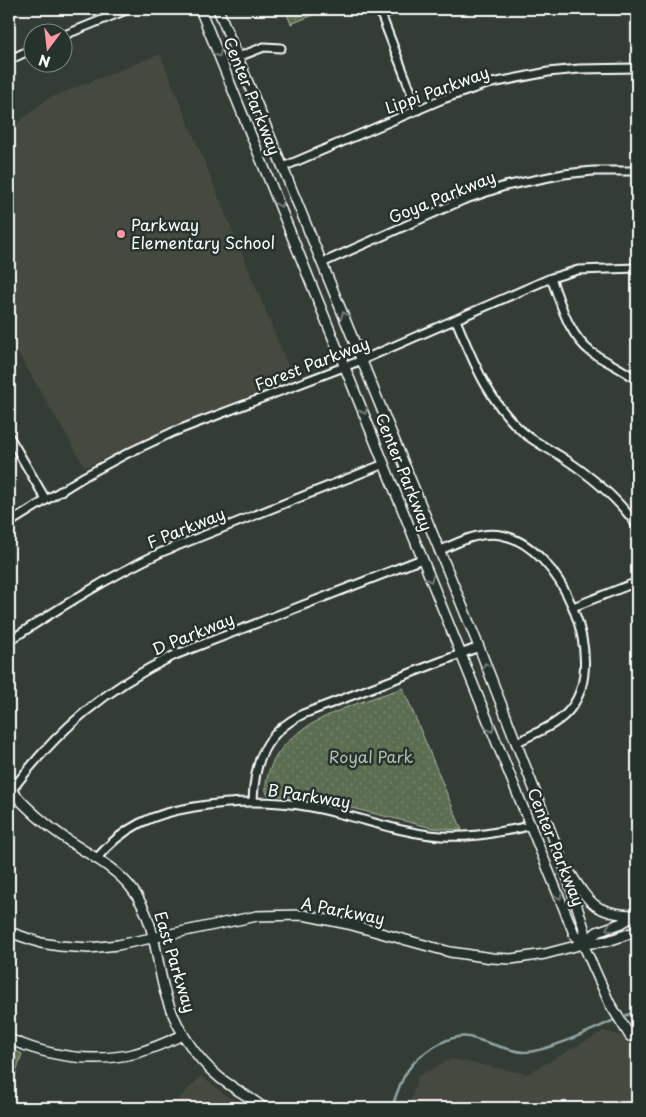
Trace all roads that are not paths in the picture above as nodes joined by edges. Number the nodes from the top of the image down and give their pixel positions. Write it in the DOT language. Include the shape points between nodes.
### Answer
graph roads {
  1 [pos="129,9"];
  2 [pos="200,9"];
  3 [pos="218,9"];
  4 [pos="397,9"];
  5 [pos="380,11"];
  6 [pos="72,32"];
  7 [pos="281,48"];
  8 [pos="22,54"];
  9 [pos="238,57"];
  10 [pos="9,60"];
  11 [pos="637,68"];
  12 [pos="418,110"];
  13 [pos="283,167"];
  14 [pos="637,172"];
  15 [pos="322,262"];
  16 [pos="637,268"];
  17 [pos="552,278"];
  18 [pos="456,320"];
  19 [pos="362,360"];
  20 [pos="346,366"];
  21 [pos="637,380"];
  22 [pos="9,436"];
  23 [pos="384,464"];
  24 [pos="46,500"];
  25 [pos="9,523"];
  26 [pos="637,526"];
  27 [pos="439,552"];
  28 [pos="422,559"];
  29 [pos="637,582"];
  30 [pos="573,607"];
  31 [pos="9,641"];
  32 [pos="479,648"];
  33 [pos="461,654"];
  34 [pos="516,742"];
  35 [pos="10,789"];
  36 [pos="253,802"];
  37 [pos="531,825"];
  38 [pos="562,858"];
  39 [pos="96,859"];
  40 [pos="636,915"];
  41 [pos="637,930"];
  42 [pos="9,932"];
  43 [pos="154,937"];
  44 [pos="583,944"];
  45 [pos="183,1035"];
  46 [pos="630,1036"];
  47 [pos="9,1039"];
  48 [pos="264,1108"];
  1 -- 6 [label="street"];
  2 -- 20 [label="street, Center Parkway, one-way"];
  3 -- 9 [label="street, Center Parkway"];
  4 -- 5 [label="street"];
  5 -- 12 [label="street"];
  7 -- 9 [label="street, Center Parkway" via="264,47"];
  8 -- 10 [label="street"];
  9 -- 13 [label="street, Center Parkway"];
  11 -- 12 [label="street, Lippi Parkway" via="579,69 517,77 458,94"];
  12 -- 13 [label="street, Lippi Parkway"];
  13 -- 15 [label="street, Center Parkway"];
  14 -- 15 [label="street, Goya Parkway" via="564,174 505,186 463,200"];
  19 -- 15 [label="street, Center Parkway, one-way"];
  16 -- 17 [label="street, Forest Parkway" via="578,270"];
  17 -- 18 [label="street, Forest Parkway"];
  17 -- 21 [label="street" via="570,326 580,341 592,353"];
  18 -- 19 [label="street, Forest Parkway"];
  18 -- 26 [label="street" via="482,380 512,422 591,477"];
  19 -- 20 [label="street, Forest Parkway"];
  19 -- 27 [label="street, Center Parkway"];
  20 -- 23 [label="street, Center Parkway, one-way"];
  20 -- 24 [label="street, Forest Parkway" via="172,432"];
  22 -- 24 [label="street"];
  23 -- 28 [label="street, Center Parkway"];
  23 -- 31 [label="street, F Parkway" via="130,567 79,595"];
  24 -- 25 [label="street, Forest Parkway"];
  27 -- 30 [label="street" via="482,535 510,538 527,546 546,564"];
  27 -- 32 [label="street, Center Parkway"];
  28 -- 33 [label="street, Center Parkway, one-way"];
  28 -- 35 [label="street, D Parkway" via="175,654 150,667 82,713 42,751"];
  29 -- 30 [label="street"];
  30 -- 34 [label="street" via="584,653 582,683 576,700 558,720"];
  32 -- 33 [label="street"];
  34 -- 32 [label="street, Center Parkway, one-way"];
  33 -- 36 [label="street" via="303,714 286,724 261,754 255,773"];
  33 -- 37 [label="street, Center Parkway, one-way"];
  34 -- 38 [label="street, Center Parkway"];
  35 -- 39 [label="street, East Parkway" via="46,823"];
  36 -- 37 [label="street, B Parkway" via="309,807 440,836 480,836"];
  36 -- 39 [label="street, B Parkway" via="207,805 152,817 123,832"];
  37 -- 44 [label="street, Center Parkway, one-way" via="575,936"];
  38 -- 40 [label="street" via="584,896 594,906 617,915"];
  38 -- 44 [label="street, Center Parkway" via="585,931"];
  39 -- 43 [label="street, East Parkway" via="131,888"];
  40 -- 44 [label="street, A Parkway, one-way" via="597,932"];
  41 -- 44 [label="street, A Parkway" via="608,942"];
  42 -- 43 [label="street, A Parkway" via="41,943 70,947 108,946"];
  43 -- 44 [label="street, A Parkway" via="257,916 303,915 450,952 492,958 532,957"];
  43 -- 45 [label="street, East Parkway" via="164,989"];
  44 -- 46 [label="street, Center Parkway" via="610,1004"];
  45 -- 47 [label="street" via="134,1053 92,1058 48,1053"];
  45 -- 48 [label="street, East Parkway" via="219,1077"];
}
